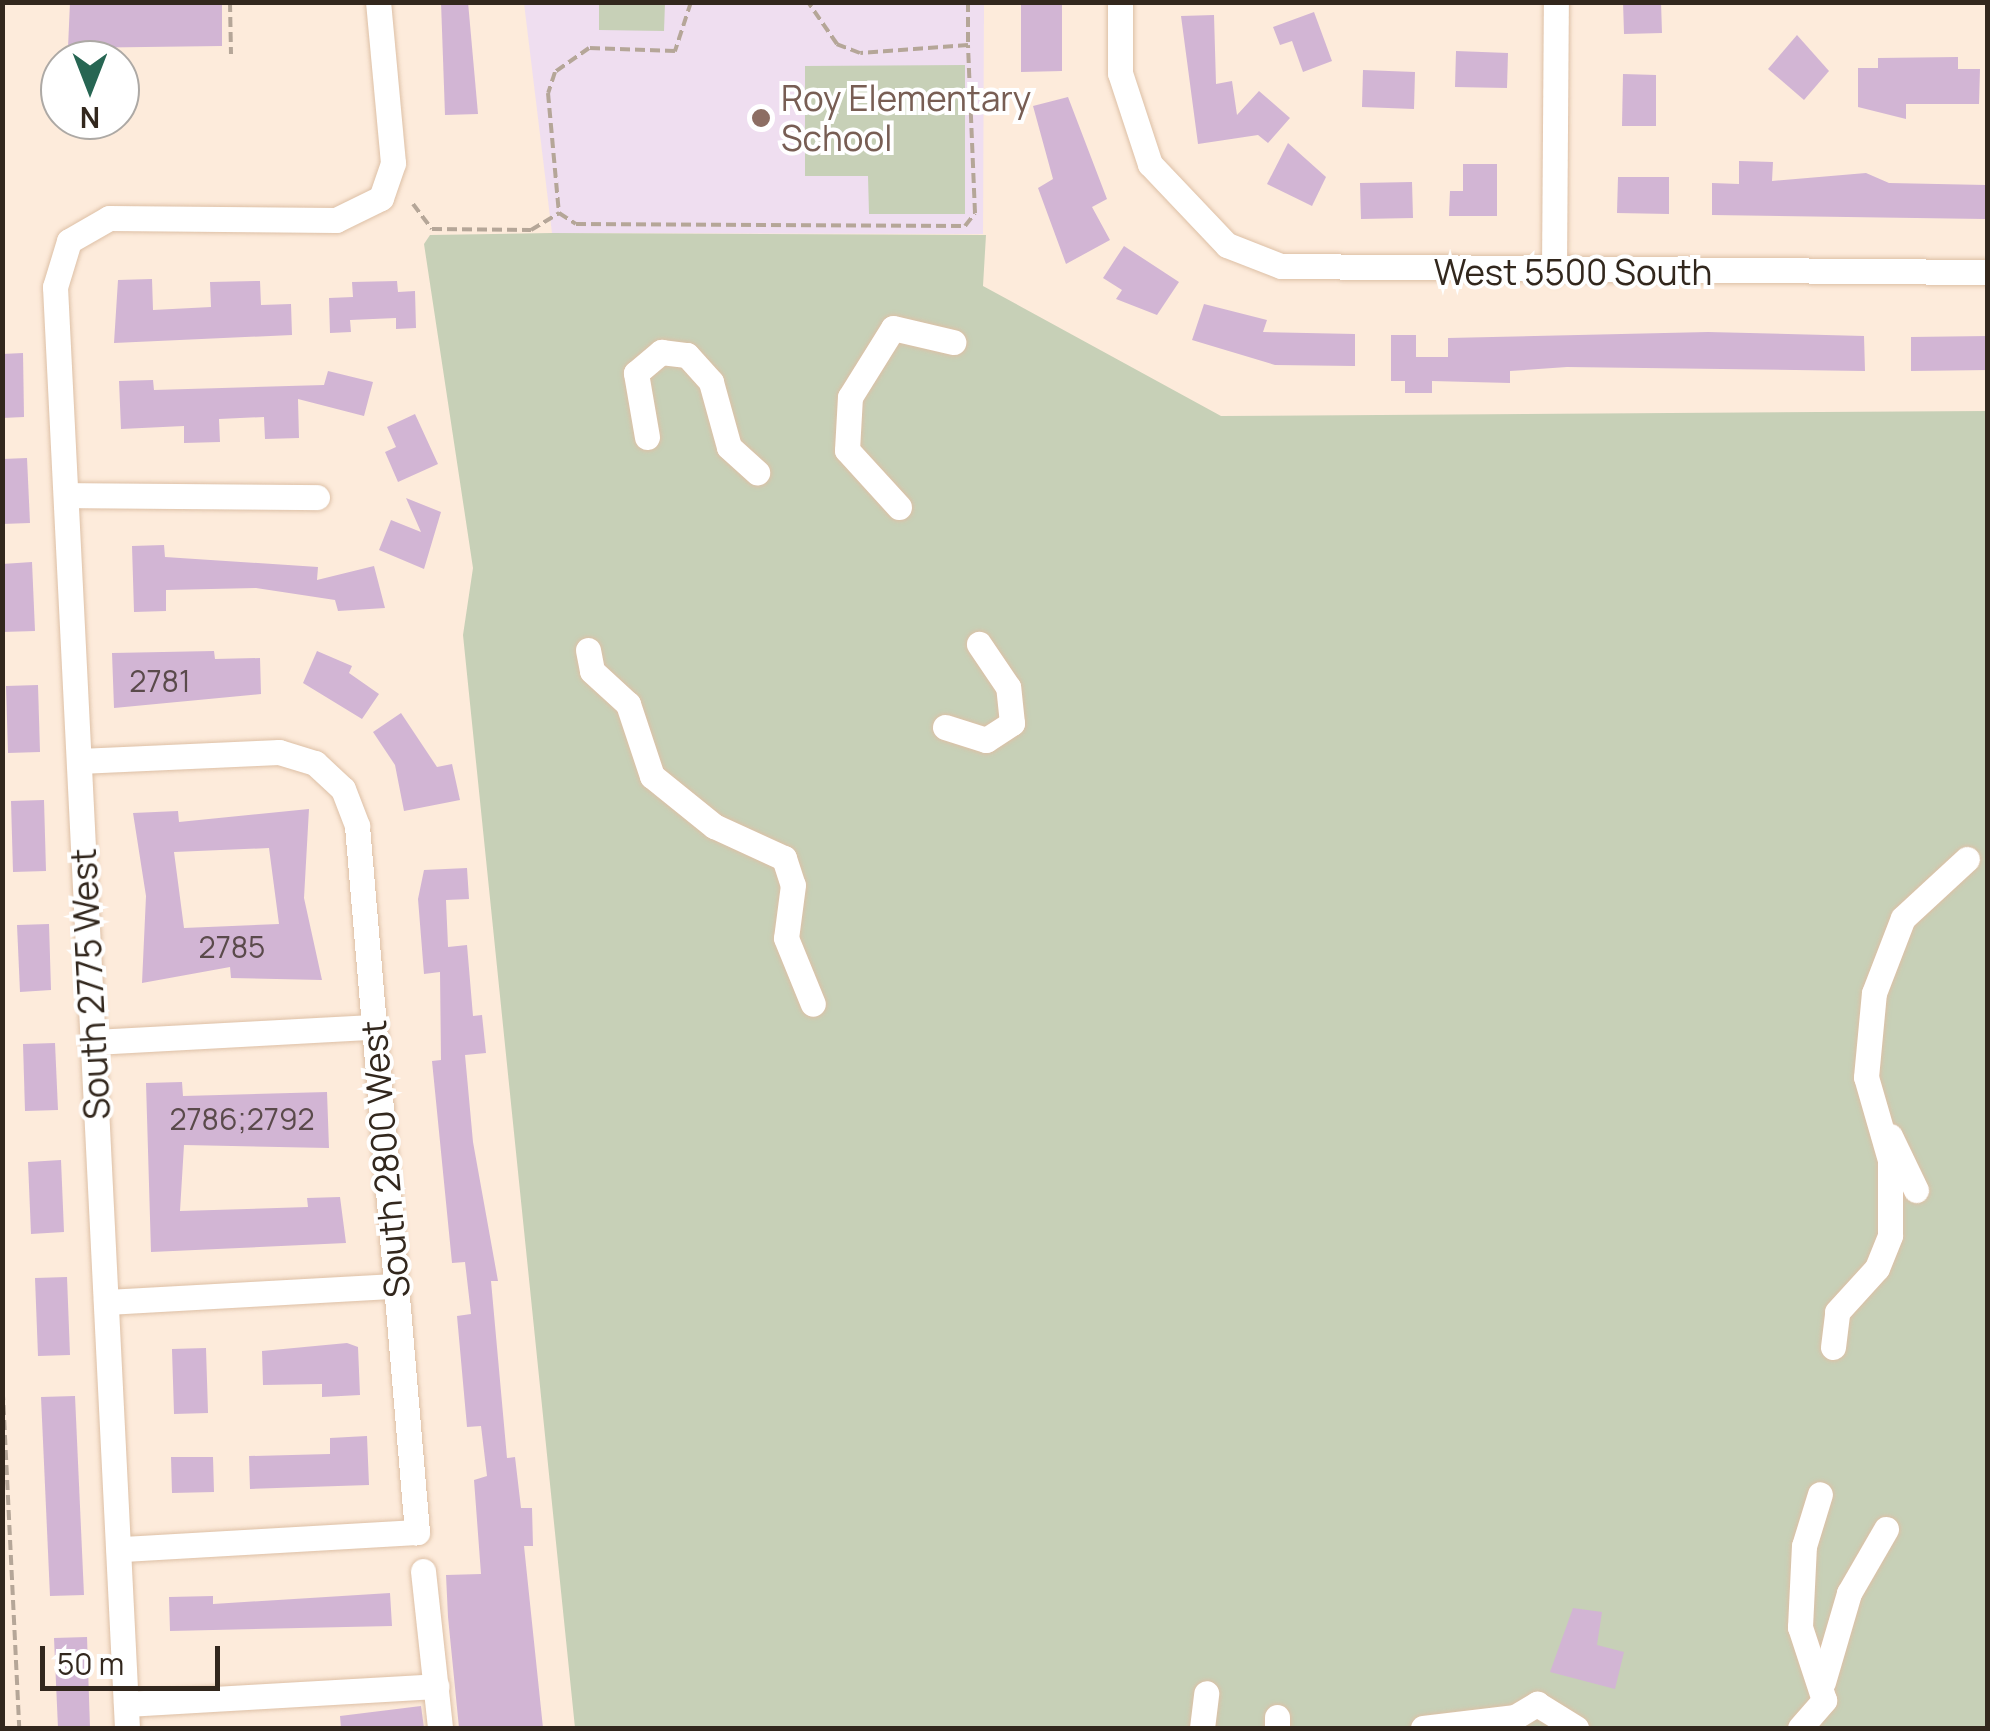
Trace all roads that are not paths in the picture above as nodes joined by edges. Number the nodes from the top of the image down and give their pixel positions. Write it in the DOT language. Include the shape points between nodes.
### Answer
graph roads {
  1 [pos="378,2"];
  2 [pos="1120,2"];
  3 [pos="1556,2"];
  4 [pos="1554,272"];
  5 [pos="1988,272"];
  6 [pos="953,342"];
  7 [pos="648,437"];
  8 [pos="757,472"];
  9 [pos="66,495"];
  10 [pos="317,496"];
  11 [pos="899,507"];
  12 [pos="979,644"];
  13 [pos="588,650"];
  14 [pos="946,727"];
  15 [pos="79,761"];
  16 [pos="1966,859"];
  17 [pos="813,1004"];
  18 [pos="374,1027"];
  19 [pos="93,1042"];
  20 [pos="396,1286"];
  21 [pos="106,1302"];
  22 [pos="1833,1347"];
  23 [pos="1820,1494"];
  24 [pos="1886,1529"];
  25 [pos="118,1549"];
  26 [pos="423,1571"];
  27 [pos="1822,1667"];
  28 [pos="436,1686"];
  29 [pos="1206,1693"];
  30 [pos="126,1716"];
  31 [pos="1806,1727"];
  32 [pos="440,1728"];
  33 [pos="1202,1728"];
  34 [pos="1423,1728"];
  35 [pos="1576,1728"];
  1 -- 9 [label="street, South 2775 West" via="393,164 381,198 336,220 109,218 69,240 55,288"];
  2 -- 4 [label="street, West 5500 South" via="1132,126 1178,202 1227,244 1281,266"];
  3 -- 4 [label="street"];
  4 -- 5 [label="street, West 5500 South"];
  6 -- 11 [label="street" via="893,328 850,397 848,450"];
  7 -- 8 [label="street" via="636,373 661,352 687,355 711,382 729,447"];
  9 -- 10 [label="street"];
  9 -- 15 [label="street, South 2775 West"];
  12 -- 14 [label="street" via="1008,686 1012,723 986,740"];
  13 -- 17 [label="street" via="592,672 628,704 652,776 714,826 784,858 793,884 786,938"];
  15 -- 18 [label="street, South 2800 West" via="278,752 316,763 343,789 357,826"];
  15 -- 19 [label="street, South 2775 West"];
  16 -- 22 [label="street" via="1903,918 1874,993 1866,1077 1905,1176 1887,1246 1837,1312"];
  18 -- 19 [label="street"];
  18 -- 20 [label="street, South 2800 West"];
  19 -- 21 [label="street, South 2775 West"];
  20 -- 21 [label="street"];
  20 -- 25 [label="street, South 2800 West" via="417,1532"];
  21 -- 25 [label="street, South 2775 West"];
  23 -- 27 [label="street" via="1804,1546 1800,1627"];
  24 -- 27 [label="street" via="1850,1593"];
  25 -- 30 [label="street, South 2775 West"];
  26 -- 28 [label="street"];
  27 -- 31 [label="street"];
  28 -- 30 [label="street"];
  28 -- 32 [label="street"];
  29 -- 33 [label="street"];
  34 -- 35 [label="street" via="1546,1704"];
}
